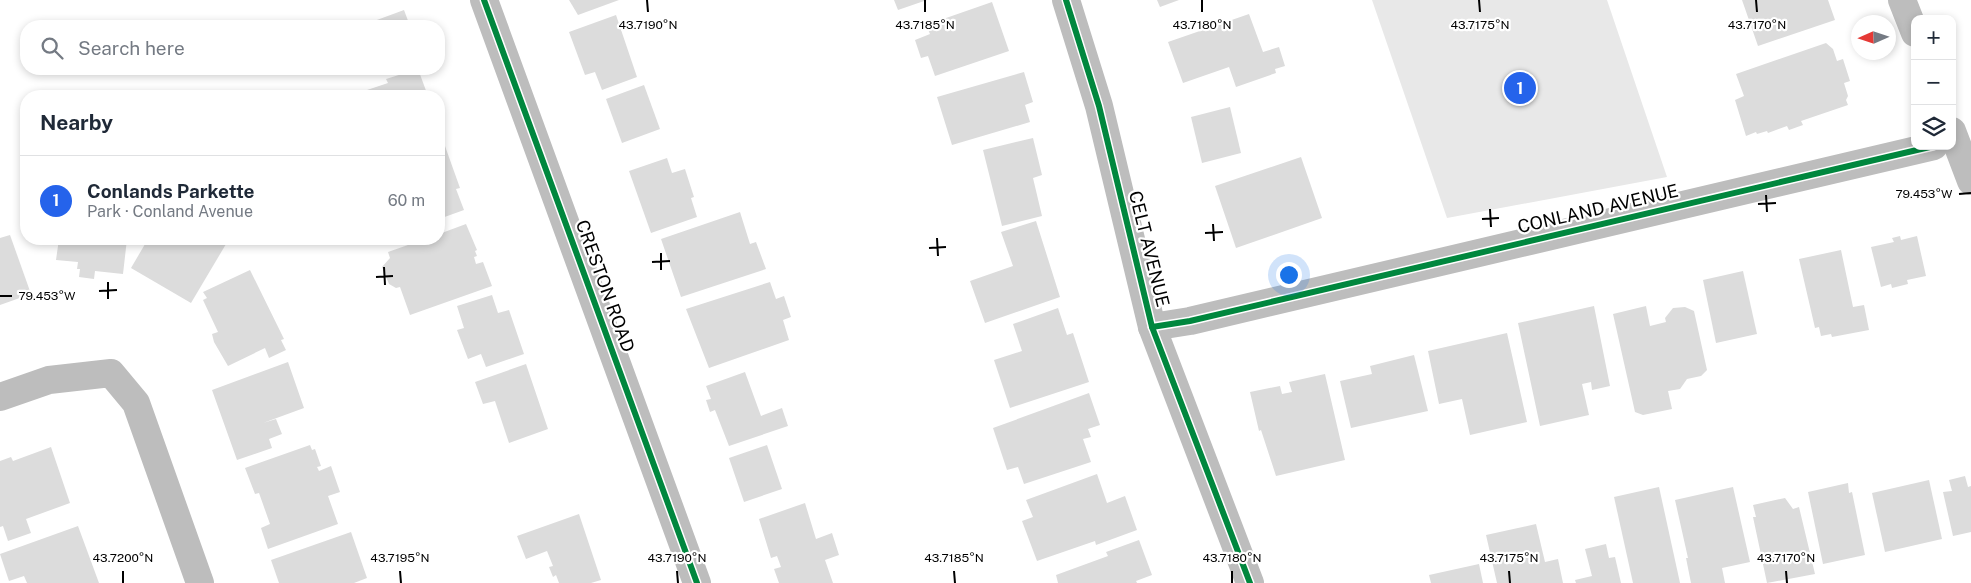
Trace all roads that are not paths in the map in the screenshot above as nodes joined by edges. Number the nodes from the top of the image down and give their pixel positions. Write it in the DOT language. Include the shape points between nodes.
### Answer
graph roads {
  1 [pos="484,0"];
  2 [pos="1066,0"];
  3 [pos="1902,0"];
  4 [pos="1911,23"];
  5 [pos="1911,149"];
  6 [pos="1954,150"];
  7 [pos="1971,181"];
  8 [pos="1152,327"];
  9 [pos="0,397"];
  10 [pos="200,583"];
  11 [pos="697,583"];
  12 [pos="1250,583"];
  1 -- 11 [label="street, CRESTON ROAD"];
  2 -- 8 [label="street, CELT AVENUE" via="1099,106"];
  3 -- 4 [label="street"];
  5 -- 8 [label="street, CONLAND AVENUE" via="1210,316"];
  6 -- 7 [label="street"];
  8 -- 12 [label="street, CELT AVENUE"];
  9 -- 10 [label="street" via="49,380 111,373 136,403"];
}
